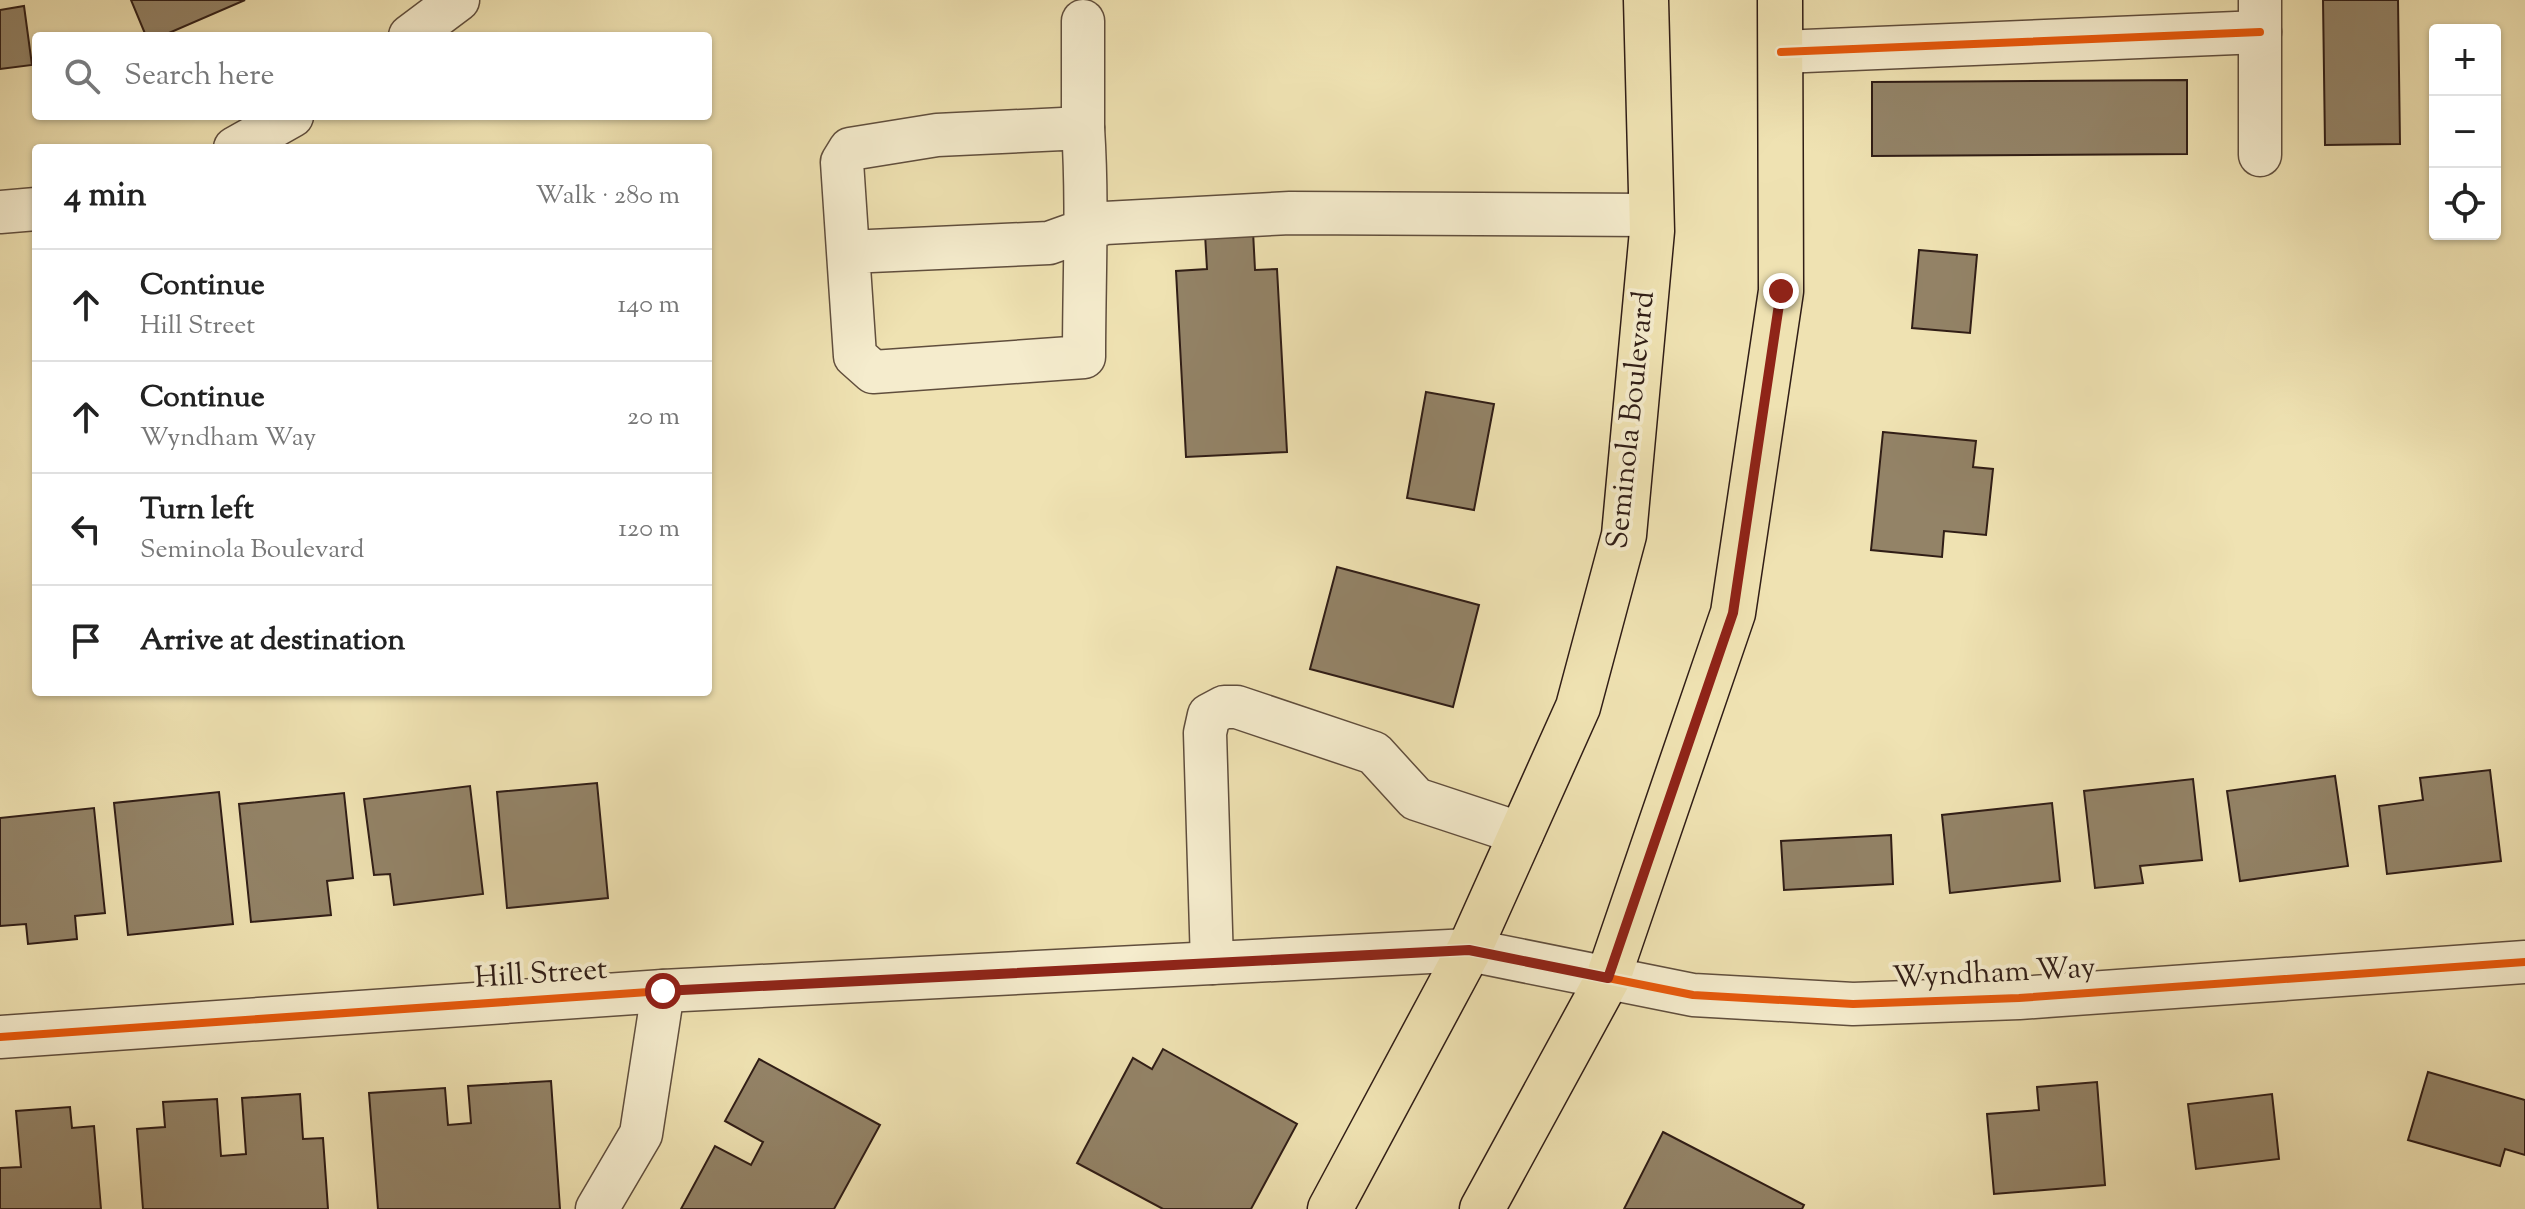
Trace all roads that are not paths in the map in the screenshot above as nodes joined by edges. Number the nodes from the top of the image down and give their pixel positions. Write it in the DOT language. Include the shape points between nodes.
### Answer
graph roads {
  1 [pos="458,0"];
  2 [pos="1646,0"];
  3 [pos="1780,0"];
  4 [pos="2260,16"];
  5 [pos="1083,21"];
  6 [pos="415,32"];
  7 [pos="1781,52"];
  8 [pos="285,120"];
  9 [pos="1083,128"];
  10 [pos="242,144"];
  11 [pos="2260,155"];
  12 [pos="32,209"];
  13 [pos="0,212"];
  14 [pos="1651,215"];
  15 [pos="1084,229"];
  16 [pos="848,252"];
  17 [pos="1522,834"];
  18 [pos="1469,950"];
  19 [pos="2525,962"];
  20 [pos="1212,963"];
  21 [pos="1608,978"];
  22 [pos="663,991"];
  23 [pos="0,1037"];
  24 [pos="597,1209"];
  25 [pos="1330,1209"];
  26 [pos="1482,1209"];
  1 -- 6 [label="street"];
  2 -- 14 [label="main road, Seminola Boulevard"];
  3 -- 7 [label="main road"];
  4 -- 7 [label="street"];
  4 -- 11 [label="street"];
  5 -- 9 [label="street"];
  7 -- 21 [label="main road" via="1781,291 1733,613"];
  8 -- 10 [label="street"];
  9 -- 15 [label="street"];
  9 -- 16 [label="street" via="937,135 850,149 842,162"];
  12 -- 13 [label="street"];
  14 -- 15 [label="street" via="1290,213 1105,223"];
  14 -- 17 [label="main road, Seminola Boulevard" via="1624,535 1578,707"];
  15 -- 16 [label="street" via="1049,243"];
  15 -- 16 [label="street" via="1084,357 1072,361 873,372 855,356"];
  17 -- 18 [label="main road, Seminola Boulevard"];
  17 -- 20 [label="street" via="1416,799 1374,753 1224,707 1209,715 1205,733"];
  18 -- 20 [label="street, Hill Street"];
  18 -- 21 [label="street, Wyndham Way"];
  18 -- 25 [label="main road, Seminola Boulevard"];
  19 -- 21 [label="street, Wyndham Way" via="2019,998 1853,1004 1693,995"];
  20 -- 22 [label="street, Hill Street"];
  21 -- 26 [label="main road"];
  22 -- 23 [label="street, Hill Street"];
  22 -- 24 [label="street" via="641,1134"];
}
